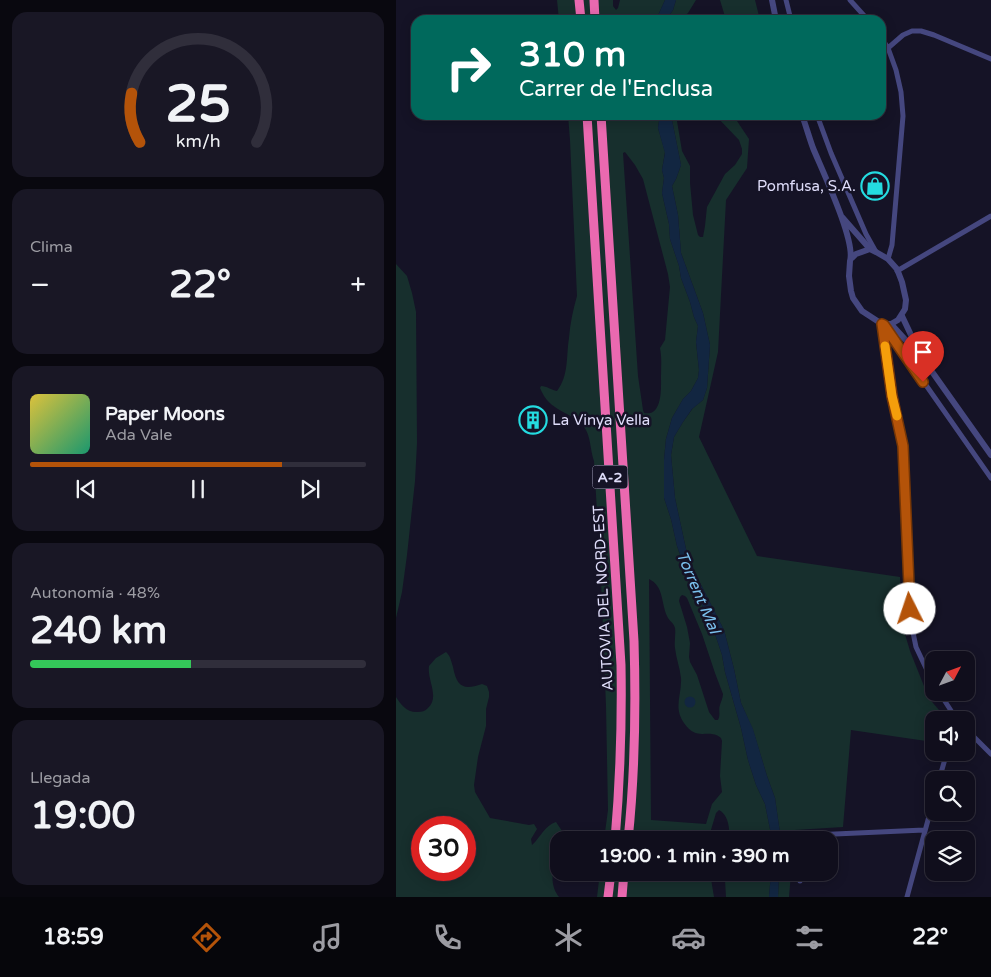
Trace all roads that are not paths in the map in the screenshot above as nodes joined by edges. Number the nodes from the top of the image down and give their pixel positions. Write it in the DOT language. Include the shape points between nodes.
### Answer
graph roads {
  1 [pos="580,0"];
  2 [pos="594,0"];
  3 [pos="772,0"];
  4 [pos="786,0"];
  5 [pos="850,0"];
  6 [pos="581,15"];
  7 [pos="595,15"];
  8 [pos="775,15"];
  9 [pos="790,15"];
  10 [pos="864,15"];
  11 [pos="886,45"];
  12 [pos="888,48"];
  13 [pos="991,59"];
  14 [pos="587,120"];
  15 [pos="601,120"];
  16 [pos="804,120"];
  17 [pos="819,120"];
  18 [pos="991,216"];
  19 [pos="842,217"];
  20 [pos="873,251"];
  21 [pos="852,258"];
  22 [pos="888,259"];
  23 [pos="897,271"];
  24 [pos="902,316"];
  25 [pos="886,324"];
  26 [pos="923,359"];
  27 [pos="991,455"];
  28 [pos="991,478"];
  29 [pos="925,666"];
  30 [pos="975,738"];
  31 [pos="991,754"];
  32 [pos="927,821"];
  33 [pos="924,830"];
  34 [pos="616,831"];
  35 [pos="629,831"];
  36 [pos="838,834"];
  37 [pos="610,881"];
  38 [pos="623,881"];
  39 [pos="608,897"];
  40 [pos="622,897"];
  41 [pos="907,897"];
  1 -- 6 [label="highway"];
  2 -- 7 [label="highway"];
  3 -- 8 [label="street"];
  4 -- 9 [label="street"];
  5 -- 10 [label="street"];
  11 -- 12 [label="street"];
  12 -- 13 [label="street" via="907,33 921,31"];
  12 -- 22 [label="street" via="902,92 903,116 892,245"];
  14 -- 34 [label="highway, AUTOVIA DEL NORD-EST / A-2" via="621,665 622,728"];
  15 -- 35 [label="highway, AUTOVIA DEL NORD-EST / A-2" via="634,641 634,754"];
  16 -- 19 [label="street"];
  17 -- 20 [label="street"];
  18 -- 23 [label="street"];
  19 -- 20 [label="street"];
  19 -- 21 [label="street"];
  20 -- 21 [label="street" via="856,254"];
  20 -- 22 [label="street"];
  21 -- 25 [label="street" via="849,276 854,298 862,311"];
  22 -- 23 [label="street"];
  23 -- 24 [label="street" via="906,300"];
  24 -- 25 [label="street"];
  24 -- 26 [label="street"];
  25 -- 26 [label="street"];
  25 -- 28 [label="street"];
  25 -- 29 [label="street" via="892,396 903,446 911,623 916,647"];
  26 -- 27 [label="street"];
  30 -- 31 [label="street"];
  32 -- 33 [label="street"];
  33 -- 36 [label="street"];
  33 -- 41 [label="street"];
  37 -- 39 [label="highway"];
  38 -- 40 [label="highway"];
}
